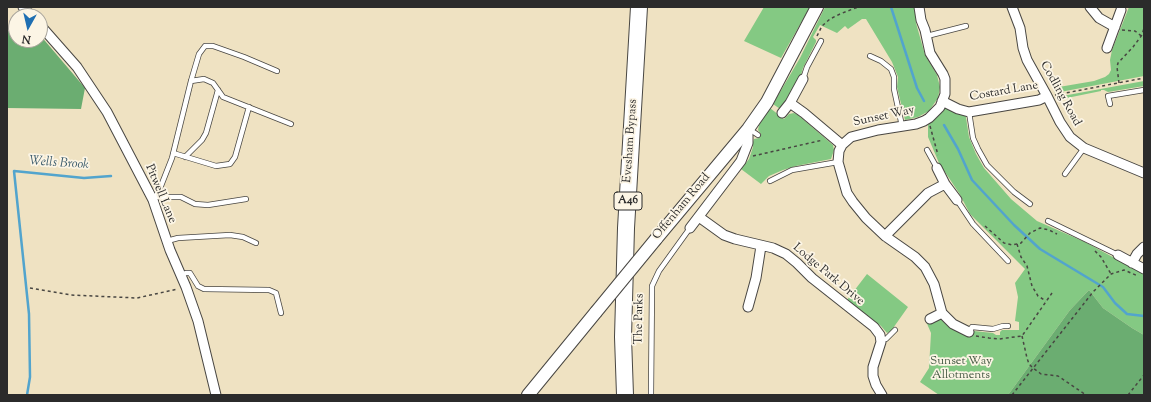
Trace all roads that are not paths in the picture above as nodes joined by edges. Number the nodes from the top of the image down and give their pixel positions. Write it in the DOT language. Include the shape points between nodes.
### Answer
graph roads {
  1 [pos="640,7"];
  2 [pos="817,7"];
  3 [pos="919,7"];
  4 [pos="1013,7"];
  5 [pos="1090,7"];
  6 [pos="1121,10"];
  7 [pos="966,26"];
  8 [pos="1115,27"];
  9 [pos="48,34"];
  10 [pos="926,36"];
  11 [pos="821,41"];
  12 [pos="1107,48"];
  13 [pos="870,56"];
  14 [pos="277,71"];
  15 [pos="803,79"];
  16 [pos="191,81"];
  17 [pos="218,90"];
  18 [pos="1144,90"];
  19 [pos="1048,96"];
  20 [pos="942,101"];
  21 [pos="790,103"];
  22 [pos="1110,104"];
  23 [pos="249,107"];
  24 [pos="969,112"];
  25 [pos="782,113"];
  26 [pos="291,124"];
  27 [pos="902,126"];
  28 [pos="753,132"];
  29 [pos="842,145"];
  30 [pos="1084,148"];
  31 [pos="927,150"];
  32 [pos="173,153"];
  33 [pos="185,157"];
  34 [pos="838,162"];
  35 [pos="937,168"];
  36 [pos="1144,173"];
  37 [pos="1065,174"];
  38 [pos="770,181"];
  39 [pos="945,184"];
  40 [pos="154,198"];
  41 [pos="246,199"];
  42 [pos="957,200"];
  43 [pos="1030,204"];
  44 [pos="699,217"];
  45 [pos="1048,221"];
  46 [pos="690,228"];
  47 [pos="885,236"];
  48 [pos="167,240"];
  49 [pos="256,243"];
  50 [pos="761,246"];
  51 [pos="1144,247"];
  52 [pos="1118,255"];
  53 [pos="1008,261"];
  54 [pos="1132,263"];
  55 [pos="1144,269"];
  56 [pos="181,275"];
  57 [pos="748,308"];
  58 [pos="281,313"];
  59 [pos="942,313"];
  60 [pos="930,319"];
  61 [pos="1008,326"];
  62 [pos="895,330"];
  63 [pos="969,332"];
  64 [pos="881,340"];
  65 [pos="216,395"];
  66 [pos="528,395"];
  67 [pos="625,395"];
  68 [pos="651,395"];
  69 [pos="882,395"];
  1 -- 67 [label="highway, Evesham Bypass / A46" via="626,228 623,337"];
  2 -- 28 [label="main road, Offenham Road"];
  3 -- 10 [label="street, Sunset Way"];
  4 -- 19 [label="street, Codling Road" via="1020,28 1022,48"];
  5 -- 8 [label="street" via="1099,18"];
  6 -- 8 [label="street"];
  7 -- 10 [label="lane"];
  8 -- 12 [label="street"];
  9 -- 40 [label="street, Pitwell Lane" via="77,67 107,112"];
  10 -- 20 [label="street, Sunset Way" via="930,53 945,79 945,94"];
  11 -- 15 [label="lane" via="806,67"];
  13 -- 27 [label="lane" via="891,68"];
  14 -- 16 [label="lane" via="213,46 206,46 199,54"];
  15 -- 21 [label="street"];
  16 -- 17 [label="lane" via="204,79 214,84"];
  16 -- 32 [label="lane"];
  17 -- 23 [label="lane" via="223,97"];
  17 -- 33 [label="lane" via="206,133"];
  18 -- 22 [label="lane" via="1108,96"];
  19 -- 24 [label="street, Costard Lane" via="1039,100"];
  19 -- 30 [label="street, Codling Road" via="1070,137"];
  20 -- 24 [label="street, Costard Lane" via="958,110"];
  20 -- 27 [label="street, Sunset Way" via="940,107 929,118 916,124"];
  21 -- 25 [label="street"];
  21 -- 29 [label="street"];
  23 -- 26 [label="lane"];
  23 -- 33 [label="lane" via="235,157 230,164 216,166"];
  24 -- 43 [label="lane" via="973,138 987,165"];
  27 -- 29 [label="street, Sunset Way" via="851,136"];
  28 -- 44 [label="street, The Parks" via="743,158"];
  28 -- 66 [label="main road, Offenham Road, bridge" via="656,239"];
  29 -- 34 [label="street"];
  30 -- 36 [label="street, Codling Road"];
  30 -- 37 [label="lane"];
  31 -- 35 [label="lane"];
  32 -- 33 [label="lane"];
  32 -- 40 [label="lane"];
  34 -- 38 [label="lane" via="792,170"];
  34 -- 47 [label="street" via="847,193 866,218"];
  35 -- 39 [label="street"];
  39 -- 42 [label="street"];
  39 -- 47 [label="street" via="928,193"];
  40 -- 41 [label="lane" via="181,197 195,204 208,206"];
  40 -- 48 [label="street, Pitwell Lane"];
  42 -- 53 [label="lane" via="973,224"];
  44 -- 46 [label="street, The Parks"];
  44 -- 50 [label="street, Lodge Park Drive" via="724,235"];
  45 -- 52 [label="lane"];
  46 -- 68 [label="lane, The Parks" via="652,286"];
  47 -- 59 [label="street" via="925,267 934,284"];
  48 -- 49 [label="lane" via="230,235"];
  48 -- 56 [label="street, Pitwell Lane"];
  50 -- 57 [label="street"];
  50 -- 64 [label="street, Lodge Park Drive" via="786,254 874,327"];
  51 -- 54 [label="street"];
  52 -- 54 [label="street"];
  54 -- 55 [label="street"];
  56 -- 58 [label="lane" via="190,273 198,286 204,288 276,292"];
  56 -- 65 [label="street, Pitwell Lane" via="198,321"];
  59 -- 60 [label="street"];
  59 -- 63 [label="street" via="953,324"];
  61 -- 63 [label="lane" via="1003,326 997,331 972,327"];
  62 -- 64 [label="lane" via="886,339"];
  64 -- 69 [label="street" via="873,376"];
}
